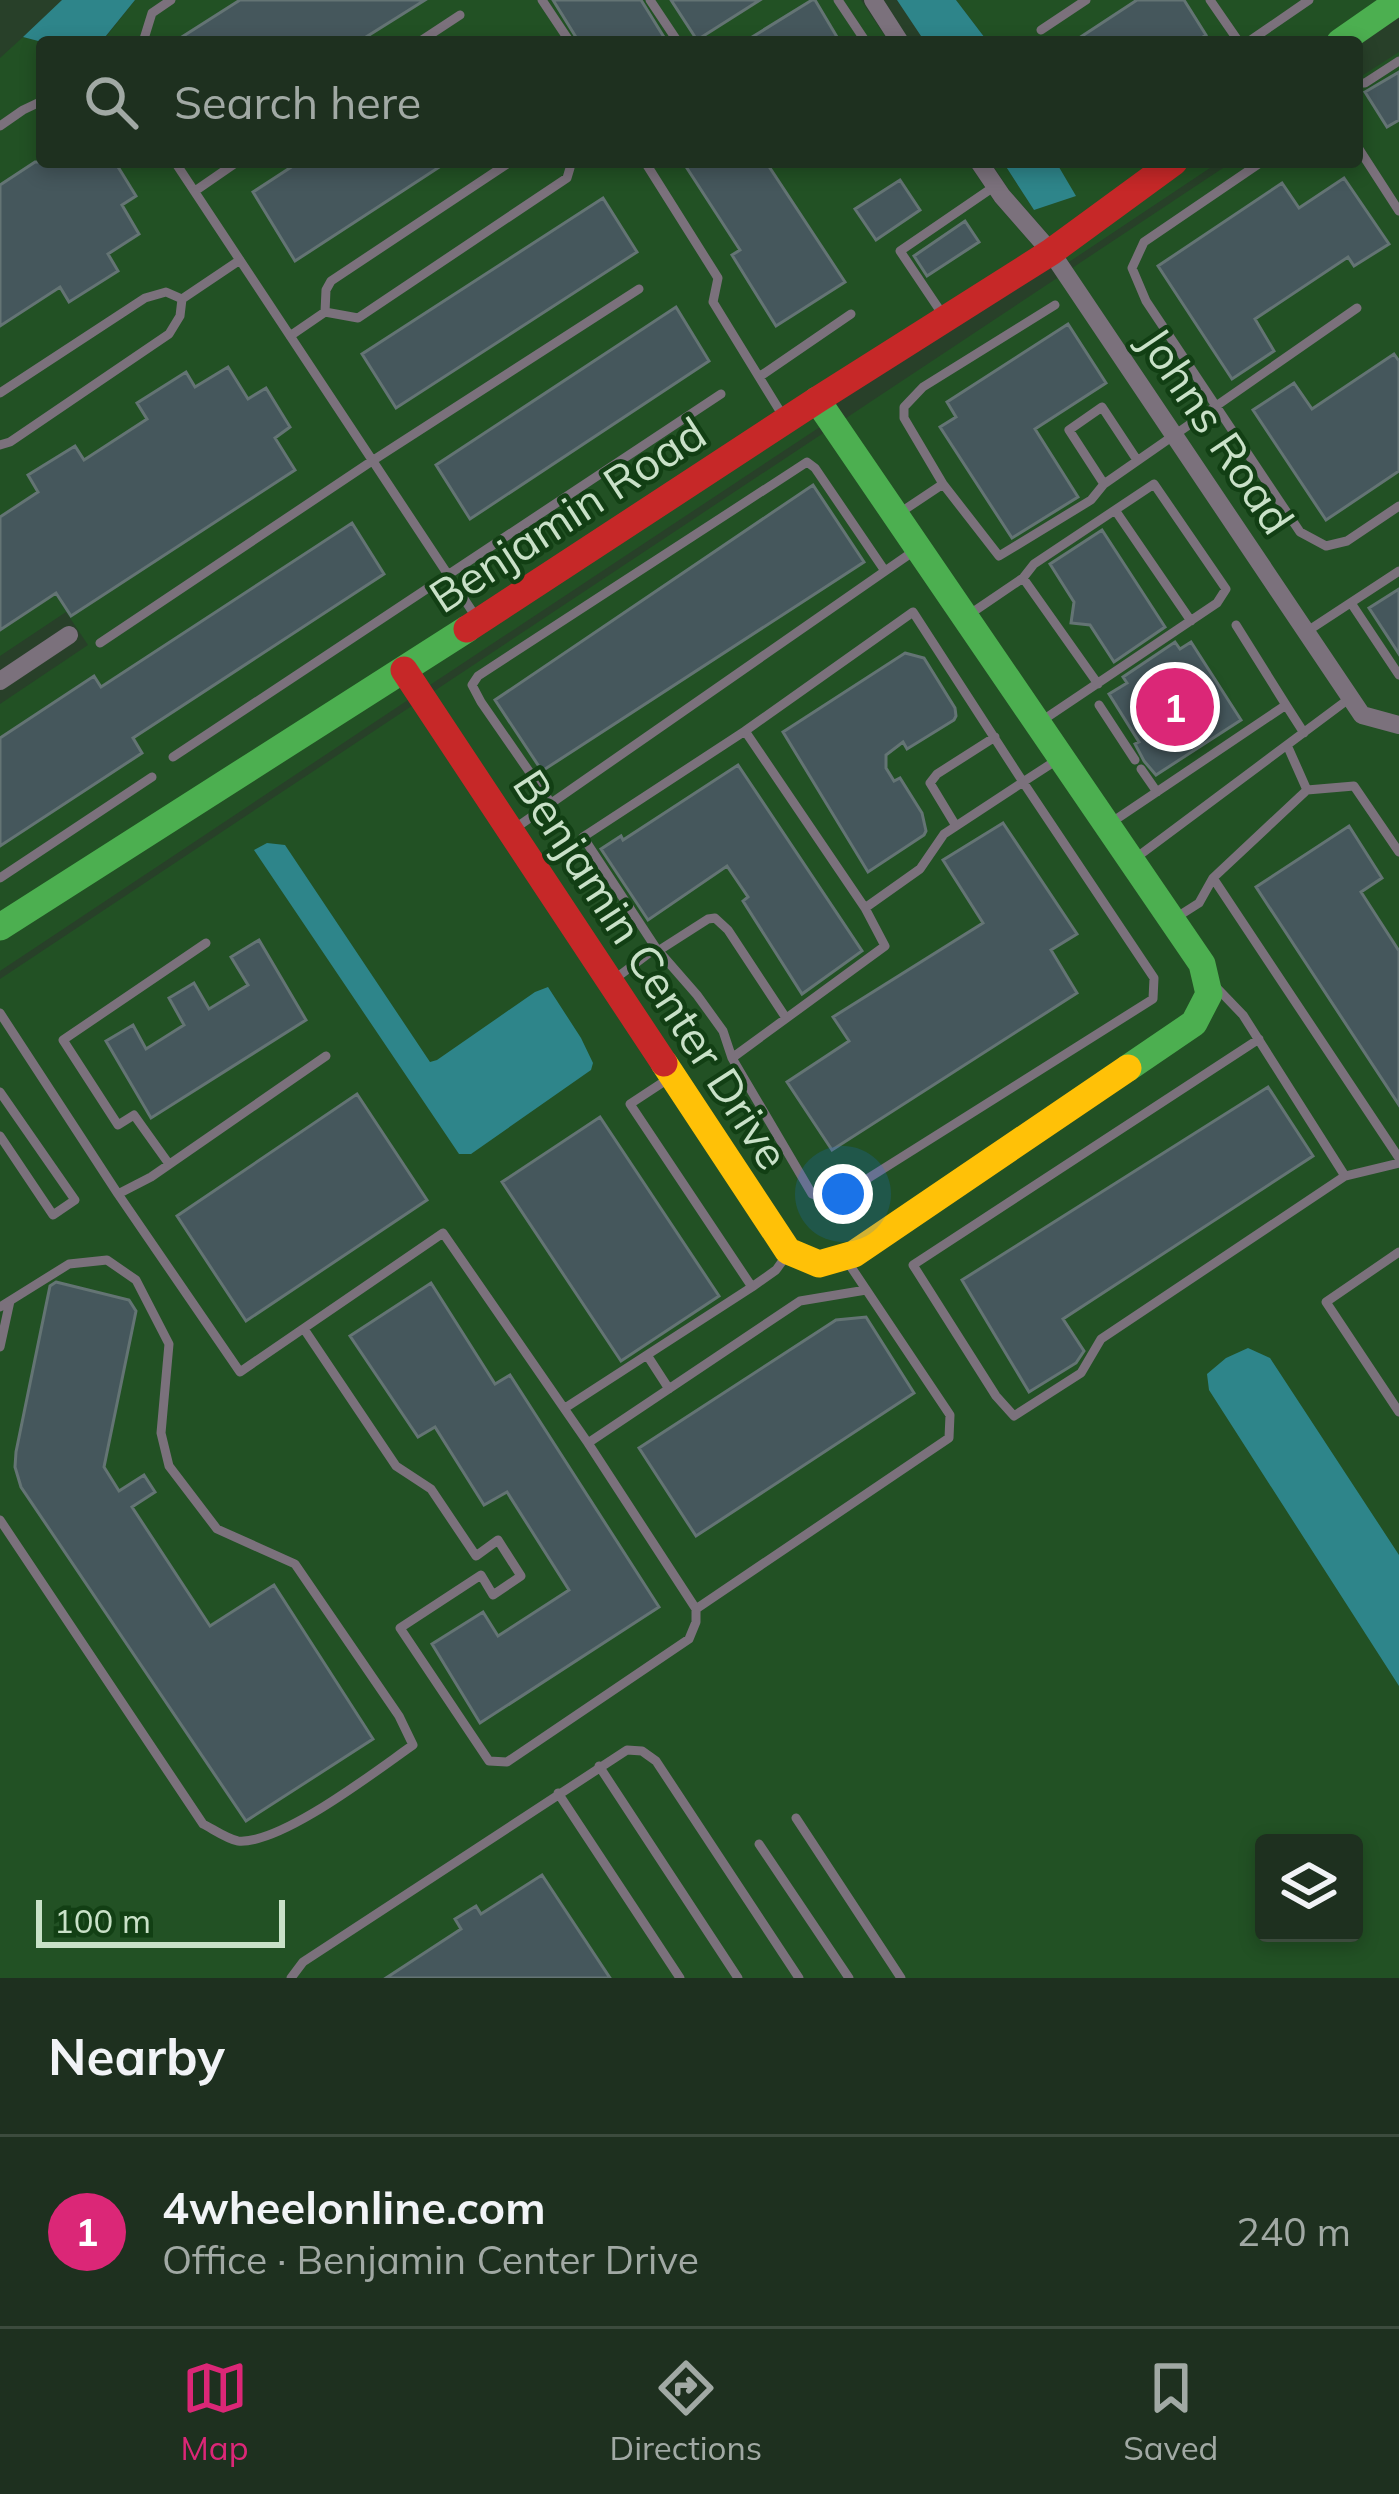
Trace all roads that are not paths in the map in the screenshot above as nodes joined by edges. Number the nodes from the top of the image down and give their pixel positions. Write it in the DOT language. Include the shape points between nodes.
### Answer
graph roads {
  1 [pos="171,0"];
  2 [pos="542,0"];
  3 [pos="650,0"];
  4 [pos="838,0"];
  5 [pos="1086,0"];
  6 [pos="1210,0"];
  7 [pos="1309,0"];
  8 [pos="1399,2"];
  9 [pos="878,8"];
  10 [pos="460,15"];
  11 [pos="1041,30"];
  12 [pos="145,36"];
  13 [pos="428,36"];
  14 [pos="566,36"];
  15 [pos="674,36"];
  16 [pos="862,36"];
  17 [pos="864,36"];
  18 [pos="896,36"];
  19 [pos="1235,36"];
  20 [pos="1257,36"];
  21 [pos="1349,36"];
  22 [pos="1399,61"];
  23 [pos="1363,83"];
  24 [pos="36,105"];
  25 [pos="0,126"];
  26 [pos="1363,155"];
  27 [pos="179,168"];
  28 [pos="228,168"];
  29 [pos="501,168"];
  30 [pos="571,168"];
  31 [pos="649,168"];
  32 [pos="983,168"];
  33 [pos="1166,168"];
  34 [pos="1253,168"];
  35 [pos="995,186"];
  36 [pos="194,191"];
  37 [pos="1399,211"];
  38 [pos="1051,252"];
  39 [pos="240,260"];
  40 [pos="639,289"];
  41 [pos="182,299"];
  42 [pos="1055,305"];
  43 [pos="1357,308"];
  44 [pos="325,312"];
  45 [pos="851,314"];
  46 [pos="945,319"];
  47 [pos="290,336"];
  48 [pos="759,377"];
  49 [pos="0,393"];
  50 [pos="722,394"];
  51 [pos="818,400"];
  52 [pos="1217,404"];
  53 [pos="786,421"];
  54 [pos="1173,434"];
  55 [pos="0,445"];
  56 [pos="1137,460"];
  57 [pos="372,461"];
  58 [pos="944,484"];
  59 [pos="1104,484"];
  60 [pos="1399,506"];
  61 [pos="1115,510"];
  62 [pos="896,515"];
  63 [pos="918,548"];
  64 [pos="884,571"];
  65 [pos="1399,572"];
  66 [pos="447,574"];
  67 [pos="1023,578"];
  68 [pos="1351,603"];
  69 [pos="966,617"];
  70 [pos="1191,621"];
  71 [pos="479,622"];
  72 [pos="1236,626"];
  73 [pos="1306,632"];
  74 [pos="69,635"];
  75 [pos="100,644"];
  76 [pos="404,670"];
  77 [pos="1399,675"];
  78 [pos="0,681"];
  79 [pos="1098,683"];
  80 [pos="1350,698"];
  81 [pos="1099,705"];
  82 [pos="1286,705"];
  83 [pos="1038,724"];
  84 [pos="1399,725"];
  85 [pos="745,731"];
  86 [pos="1304,733"];
  87 [pos="995,737"];
  88 [pos="1287,745"];
  89 [pos="173,757"];
  90 [pos="1061,758"];
  91 [pos="152,777"];
  92 [pos="1024,782"];
  93 [pos="1307,790"];
  94 [pos="1157,792"];
  95 [pos="551,803"];
  96 [pos="956,826"];
  97 [pos="1108,826"];
  98 [pos="510,831"];
  99 [pos="1399,852"];
  100 [pos="1132,861"];
  101 [pos="0,878"];
  102 [pos="1213,878"];
  103 [pos="866,908"];
  104 [pos="1172,920"];
  105 [pos="0,927"];
  106 [pos="206,943"];
  107 [pos="657,950"];
  108 [pos="1204,975"];
  109 [pos="610,982"];
  110 [pos="0,1013"];
  111 [pos="787,1018"];
  112 [pos="1258,1040"];
  113 [pos="326,1056"];
  114 [pos="732,1058"];
  115 [pos="672,1076"];
  116 [pos="0,1092"];
  117 [pos="14,1110"];
  118 [pos="0,1120"];
  119 [pos="0,1136"];
  120 [pos="1399,1160"];
  121 [pos="170,1164"];
  122 [pos="1345,1176"];
  123 [pos="118,1194"];
  124 [pos="788,1251"];
  125 [pos="1399,1252"];
  126 [pos="844,1257"];
  127 [pos="752,1287"];
  128 [pos="866,1289"];
  129 [pos="5,1304"];
  130 [pos="304,1329"];
  131 [pos="0,1347"];
  132 [pos="647,1355"];
  133 [pos="669,1389"];
  134 [pos="565,1408"];
  135 [pos="1399,1412"];
  136 [pos="589,1443"];
  137 [pos="0,1520"];
  138 [pos="476,1556"];
  139 [pos="481,1575"];
  140 [pos="696,1609"];
  141 [pos="599,1766"];
  142 [pos="558,1793"];
  143 [pos="796,1817"];
  144 [pos="759,1844"];
  145 [pos="291,1978"];
  146 [pos="680,1978"];
  147 [pos="738,1978"];
  148 [pos="799,1978"];
  149 [pos="849,1978"];
  150 [pos="901,1978"];
  1 -- 12 [label="lane" via="152,13"];
  2 -- 14 [label="lane"];
  3 -- 15 [label="lane"];
  4 -- 16 [label="lane"];
  5 -- 11 [label="lane"];
  6 -- 19 [label="lane"];
  7 -- 20 [label="lane"];
  8 -- 21 [label="street"];
  9 -- 17 [label="lane"];
  9 -- 18 [label="street"];
  10 -- 13 [label="lane"];
  22 -- 23 [label="lane"];
  24 -- 25 [label="lane"];
  26 -- 37 [label="lane"];
  27 -- 36 [label="lane"];
  28 -- 36 [label="lane"];
  29 -- 44 [label="lane" via="332,281"];
  30 -- 44 [label="lane" via="358,318"];
  31 -- 48 [label="lane" via="718,278 713,302"];
  32 -- 35 [label="street, Johns Road"];
  33 -- 38 [label="street, Benjamin Road"];
  34 -- 52 [label="lane" via="1144,242 1132,268"];
  35 -- 38 [label="street, Johns Road"];
  35 -- 46 [label="lane" via="900,251"];
  36 -- 39 [label="lane"];
  38 -- 46 [label="street, Benjamin Road"];
  38 -- 54 [label="street, Johns Road"];
  39 -- 41 [label="lane"];
  39 -- 47 [label="lane"];
  40 -- 57 [label="lane"];
  41 -- 49 [label="lane" via="166,292 145,298"];
  41 -- 55 [label="lane" via="169,334"];
  42 -- 58 [label="lane" via="904,407"];
  43 -- 52 [label="lane"];
  44 -- 47 [label="lane"];
  45 -- 48 [label="lane"];
  46 -- 51 [label="street, Benjamin Road"];
  47 -- 57 [label="lane"];
  48 -- 53 [label="lane"];
  50 -- 66 [label="lane"];
  51 -- 53 [label="street, Benjamin Road"];
  51 -- 62 [label="street"];
  52 -- 54 [label="lane"];
  52 -- 60 [label="lane" via="1300,532 1326,546 1347,541"];
  53 -- 71 [label="street, Benjamin Road"];
  54 -- 56 [label="lane"];
  54 -- 73 [label="street, Johns Road"];
  56 -- 59 [label="lane"];
  56 -- 59 [label="lane" via="1102,407 1069,430"];
  57 -- 66 [label="lane"];
  57 -- 75 [label="lane"];
  58 -- 59 [label="lane" via="999,556"];
  58 -- 62 [label="lane"];
  61 -- 67 [label="lane"];
  61 -- 70 [label="lane"];
  61 -- 70 [label="lane" via="1154,484 1226,589"];
  62 -- 63 [label="street"];
  63 -- 64 [label="lane"];
  63 -- 69 [label="street"];
  64 -- 95 [label="lane"];
  64 -- 95 [label="lane" via="807,462 478,676 472,686 481,702"];
  65 -- 68 [label="lane"];
  66 -- 71 [label="lane"];
  66 -- 89 [label="lane"];
  67 -- 69 [label="lane"];
  67 -- 79 [label="lane"];
  68 -- 73 [label="lane"];
  68 -- 77 [label="lane"];
  69 -- 83 [label="street"];
  70 -- 79 [label="lane"];
  71 -- 76 [label="street, Benjamin Road"];
  72 -- 82 [label="lane"];
  73 -- 80 [label="street, Johns Road"];
  74 -- 78 [label="street"];
  76 -- 98 [label="street, Benjamin Center Drive"];
  76 -- 105 [label="street, Benjamin Road"];
  79 -- 83 [label="lane"];
  80 -- 84 [label="street, Johns Road" via="1362,715"];
  80 -- 86 [label="lane"];
  81 -- 94 [label="lane"];
  82 -- 86 [label="lane"];
  82 -- 94 [label="lane"];
  83 -- 90 [label="street"];
  85 -- 87 [label="lane" via="913,612"];
  85 -- 103 [label="lane"];
  85 -- 107 [label="lane" via="583,837"];
  86 -- 88 [label="lane"];
  87 -- 92 [label="lane"];
  87 -- 96 [label="lane" via="930,783"];
  88 -- 93 [label="lane"];
  88 -- 100 [label="lane"];
  90 -- 92 [label="lane"];
  90 -- 97 [label="street"];
  91 -- 101 [label="lane"];
  92 -- 96 [label="lane"];
  92 -- 114 [label="lane" via="1154,978 1153,999 832,1201 812,1194"];
  93 -- 99 [label="lane" via="1354,786"];
  93 -- 102 [label="lane"];
  94 -- 97 [label="lane"];
  95 -- 98 [label="lane"];
  96 -- 103 [label="lane" via="920,869"];
  97 -- 100 [label="street"];
  98 -- 109 [label="street, Benjamin Center Drive"];
  100 -- 104 [label="street"];
  102 -- 104 [label="lane" via="1199,903"];
  102 -- 120 [label="lane"];
  103 -- 111 [label="lane" via="885,946"];
  104 -- 108 [label="street"];
  106 -- 121 [label="lane" via="62,1040 118,1125 134,1115"];
  107 -- 109 [label="lane"];
  107 -- 111 [label="lane" via="715,918"];
  107 -- 114 [label="lane" via="723,1031"];
  108 -- 112 [label="lane"];
  108 -- 126 [label="street" via="1208,994 1194,1023"];
  109 -- 115 [label="street, Benjamin Center Drive"];
  110 -- 123 [label="lane"];
  111 -- 114 [label="lane"];
  112 -- 122 [label="lane"];
  112 -- 122 [label="lane" via="913,1264 996,1396 1014,1416 1081,1373 1101,1340"];
  113 -- 121 [label="lane"];
  115 -- 124 [label="street, Benjamin Center Drive"];
  115 -- 127 [label="lane" via="630,1105"];
  116 -- 117 [label="lane"];
  117 -- 118 [label="lane"];
  117 -- 119 [label="lane" via="75,1200 53,1215"];
  120 -- 122 [label="lane"];
  121 -- 123 [label="lane"];
  123 -- 130 [label="lane" via="240,1372"];
  124 -- 126 [label="street" via="819,1264"];
  124 -- 127 [label="lane"];
  125 -- 135 [label="lane" via="1326,1302"];
  126 -- 128 [label="lane"];
  127 -- 132 [label="lane"];
  128 -- 133 [label="lane" via="800,1301"];
  128 -- 140 [label="lane" via="950,1415 949,1438"];
  129 -- 131 [label="lane"];
  129 -- 137 [label="lane" via="69,1264 107,1260 136,1280 169,1344 161,1433 169,1466 217,1529 295,1564 413,1745 277,1833 237,1841 203,1824"];
  130 -- 134 [label="lane" via="443,1233"];
  130 -- 138 [label="lane" via="395,1466 431,1489"];
  132 -- 133 [label="lane"];
  132 -- 134 [label="lane"];
  133 -- 136 [label="lane"];
  134 -- 136 [label="lane"];
  136 -- 140 [label="lane"];
  138 -- 139 [label="lane"];
  138 -- 139 [label="lane" via="498,1540 521,1576 493,1595"];
  139 -- 140 [label="lane" via="400,1628 489,1761 507,1762 689,1639"];
  141 -- 142 [label="lane"];
  141 -- 147 [label="lane"];
  141 -- 148 [label="lane" via="627,1750 656,1761"];
  142 -- 145 [label="lane" via="303,1962"];
  142 -- 146 [label="lane"];
  143 -- 150 [label="lane"];
  144 -- 149 [label="lane"];
}
